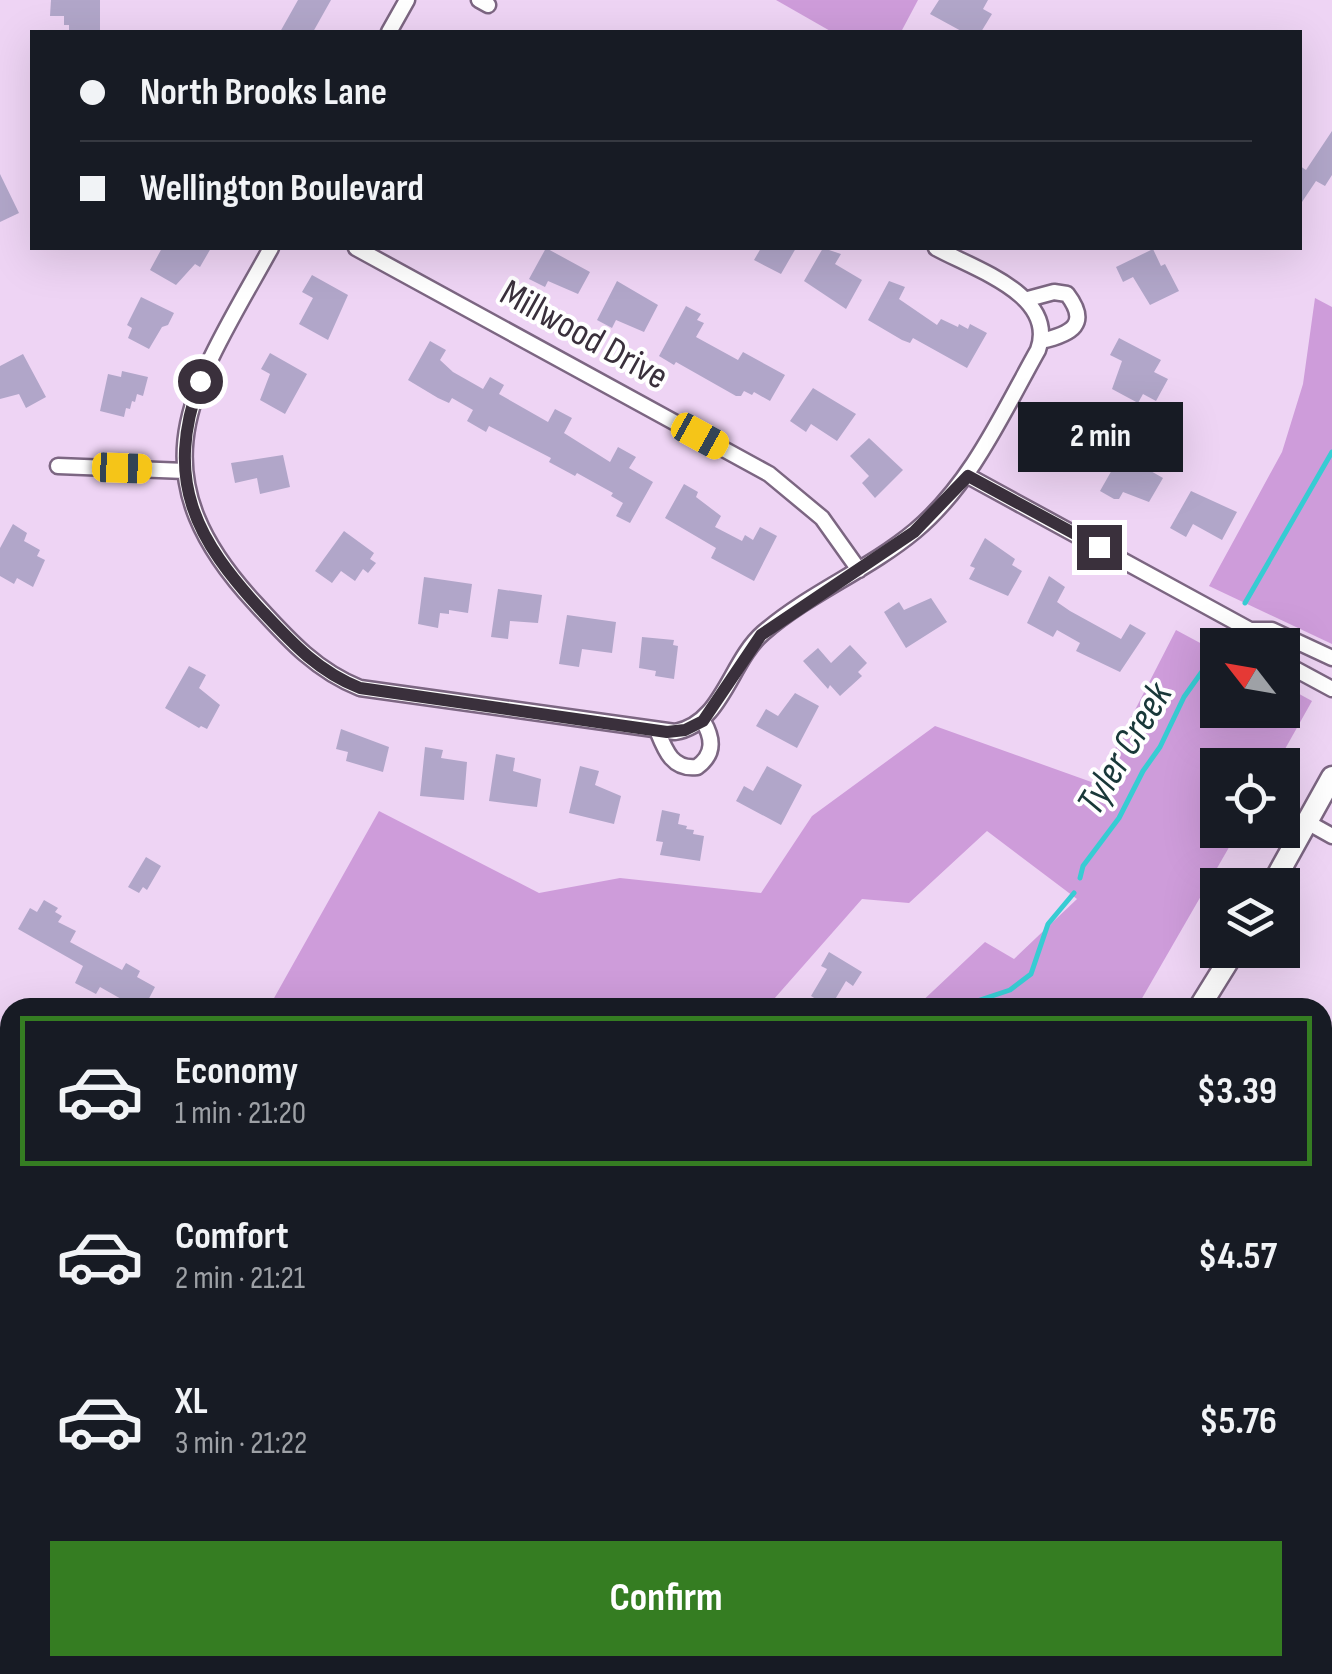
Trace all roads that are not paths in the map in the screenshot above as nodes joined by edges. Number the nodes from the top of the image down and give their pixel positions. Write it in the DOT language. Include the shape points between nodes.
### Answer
graph roads {
  1 [pos="407,0"];
  2 [pos="390,30"];
  3 [pos="270,250"];
  4 [pos="360,250"];
  5 [pos="940,250"];
  6 [pos="1028,300"];
  7 [pos="1041,341"];
  8 [pos="58,466"];
  9 [pos="185,471"];
  10 [pos="968,476"];
  11 [pos="859,570"];
  12 [pos="1246,628"];
  13 [pos="1300,643"];
  14 [pos="1332,658"];
  15 [pos="1300,672"];
  16 [pos="1332,689"];
  17 [pos="703,721"];
  18 [pos="658,730"];
  19 [pos="1332,777"];
  20 [pos="1307,822"];
  21 [pos="1332,836"];
  22 [pos="1281,868"];
  23 [pos="1224,968"];
  24 [pos="1205,998"];
  1 -- 2 [label="street"];
  3 -- 9 [label="street" via="200,381 186,427"];
  4 -- 11 [label="street, Millwood Drive" via="769,474 822,518"];
  5 -- 6 [label="street"];
  6 -- 7 [label="street" via="1040,318"];
  6 -- 7 [label="street" via="1067,294 1078,308 1071,330"];
  7 -- 10 [label="street"];
  8 -- 9 [label="street"];
  9 -- 18 [label="street" via="197,521 219,563 330,674 360,688"];
  10 -- 11 [label="street" via="914,532"];
  10 -- 12 [label="street"];
  11 -- 17 [label="street" via="761,635"];
  13 -- 14 [label="street"];
  15 -- 16 [label="street"];
  17 -- 18 [label="street" via="685,730"];
  17 -- 18 [label="street" via="710,748 704,762 691,768 671,759"];
  19 -- 20 [label="main road"];
  20 -- 21 [label="street"];
  20 -- 22 [label="main road"];
  23 -- 24 [label="main road"];
}
